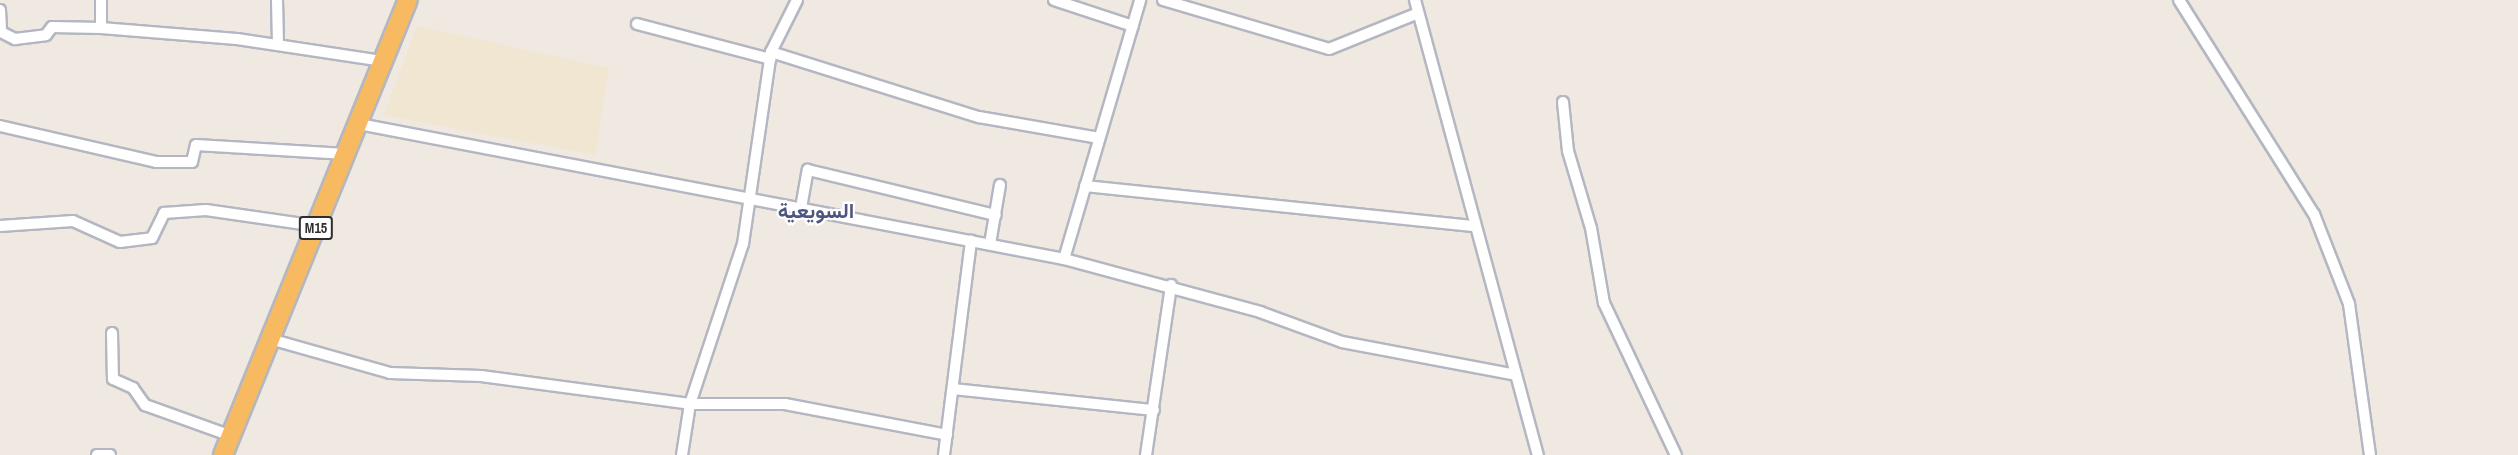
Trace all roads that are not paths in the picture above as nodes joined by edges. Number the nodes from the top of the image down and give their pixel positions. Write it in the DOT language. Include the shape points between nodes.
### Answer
graph roads {
  1 [pos="101,0"];
  2 [pos="277,0"];
  3 [pos="408,0"];
  4 [pos="797,0"];
  5 [pos="1054,0"];
  6 [pos="1140,0"];
  7 [pos="1163,0"];
  8 [pos="1415,0"];
  9 [pos="2179,0"];
  10 [pos="0,10"];
  11 [pos="1418,13"];
  12 [pos="637,24"];
  13 [pos="1133,26"];
  14 [pos="100,28"];
  15 [pos="278,45"];
  16 [pos="770,56"];
  17 [pos="382,61"];
  18 [pos="1563,102"];
  19 [pos="359,124"];
  20 [pos="0,126"];
  21 [pos="1099,138"];
  22 [pos="346,154"];
  23 [pos="1000,185"];
  24 [pos="1085,186"];
  25 [pos="750,201"];
  26 [pos="801,208"];
  27 [pos="996,215"];
  28 [pos="0,226"];
  29 [pos="317,226"];
  30 [pos="1475,226"];
  31 [pos="971,241"];
  32 [pos="990,244"];
  33 [pos="1064,259"];
  34 [pos="1171,285"];
  35 [pos="112,333"];
  36 [pos="270,339"];
  37 [pos="1516,375"];
  38 [pos="953,389"];
  39 [pos="690,404"];
  40 [pos="1154,410"];
  41 [pos="947,435"];
  42 [pos="231,436"];
  43 [pos="97,455"];
  44 [pos="110,455"];
  45 [pos="224,455"];
  46 [pos="682,455"];
  47 [pos="944,455"];
  48 [pos="1146,455"];
  49 [pos="1538,455"];
  50 [pos="1676,455"];
  51 [pos="2370,455"];
  1 -- 14 [label="street"];
  2 -- 15 [label="street"];
  3 -- 17 [label="highway, M15"];
  4 -- 16 [label="street"];
  5 -- 13 [label="street"];
  6 -- 13 [label="street"];
  7 -- 11 [label="street" via="1329,49"];
  8 -- 11 [label="street"];
  9 -- 51 [label="street" via="2314,214 2349,304"];
  10 -- 14 [label="street" via="2,32 15,39 46,35 52,27"];
  11 -- 30 [label="street"];
  12 -- 16 [label="street"];
  13 -- 21 [label="street"];
  14 -- 15 [label="street"];
  15 -- 17 [label="street"];
  16 -- 21 [label="street" via="979,117"];
  16 -- 25 [label="street"];
  17 -- 19 [label="highway, M15"];
  18 -- 50 [label="street" via="1568,151 1591,228 1604,303"];
  19 -- 22 [label="highway, M15"];
  19 -- 25 [label="street"];
  20 -- 22 [label="street" via="156,162 192,162 196,145"];
  21 -- 24 [label="street"];
  22 -- 29 [label="highway, M15"];
  23 -- 27 [label="street"];
  24 -- 30 [label="street"];
  24 -- 33 [label="street"];
  25 -- 26 [label="street"];
  25 -- 39 [label="street" via="743,244"];
  26 -- 27 [label="street" via="808,170"];
  26 -- 31 [label="street"];
  27 -- 32 [label="street"];
  28 -- 29 [label="street" via="73,221 120,242 152,238 164,213 206,210"];
  29 -- 36 [label="highway, M15"];
  30 -- 37 [label="street"];
  31 -- 32 [label="street"];
  31 -- 38 [label="street"];
  32 -- 33 [label="street"];
  33 -- 34 [label="street"];
  34 -- 37 [label="street" via="1342,342"];
  34 -- 40 [label="street"];
  35 -- 42 [label="street" via="113,379 130,386 145,405"];
  36 -- 39 [label="street" via="374,371 481,376"];
  36 -- 42 [label="highway, M15"];
  37 -- 49 [label="street"];
  38 -- 40 [label="street"];
  38 -- 41 [label="street"];
  39 -- 41 [label="street" via="785,404"];
  39 -- 46 [label="street"];
  40 -- 48 [label="street"];
  41 -- 47 [label="street"];
  42 -- 45 [label="highway, M15"];
  43 -- 44 [label="street"];
}
